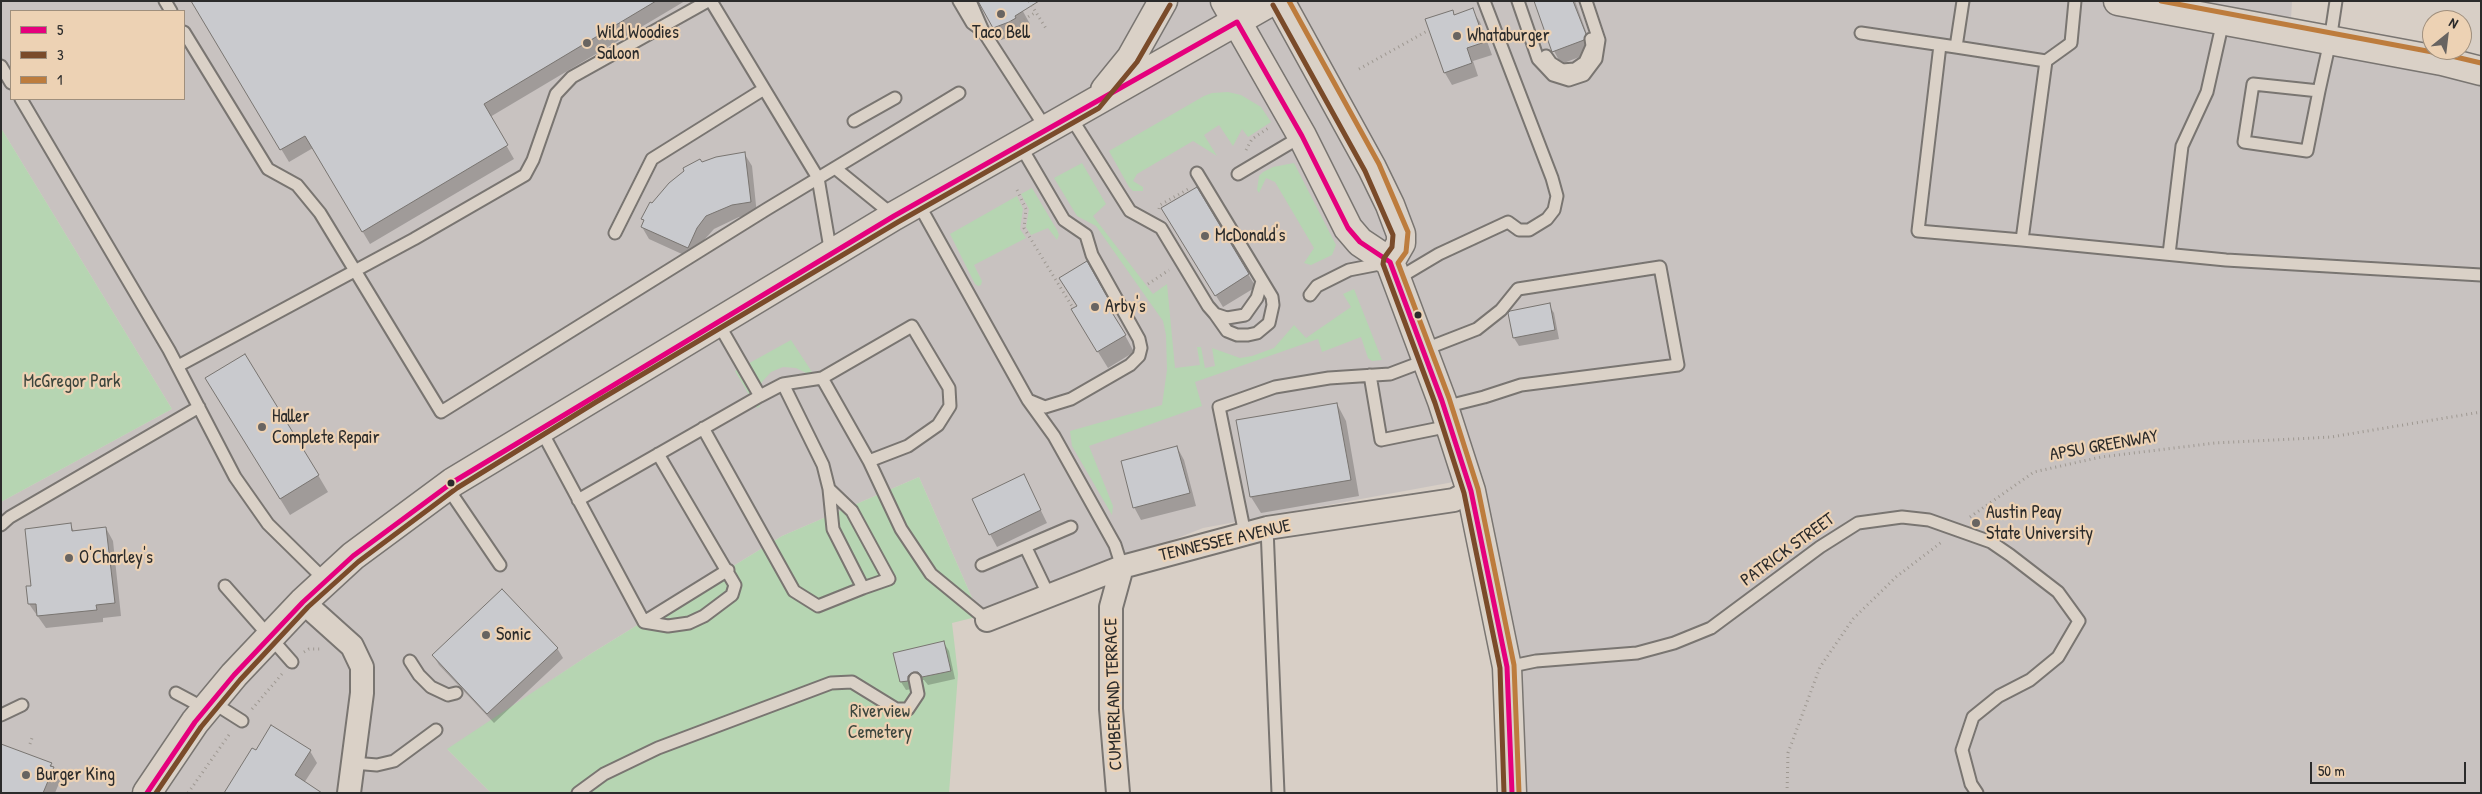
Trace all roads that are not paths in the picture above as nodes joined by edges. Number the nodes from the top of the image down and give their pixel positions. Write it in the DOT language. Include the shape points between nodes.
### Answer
graph roads {
  1 [pos="709,1"];
  2 [pos="959,1"];
  3 [pos="970,1"];
  4 [pos="1163,1"];
  5 [pos="1272,1"];
  6 [pos="1280,1"];
  7 [pos="1484,1"];
  8 [pos="1518,1"];
  9 [pos="1524,1"];
  10 [pos="1580,1"];
  11 [pos="1586,1"];
  12 [pos="1962,1"];
  13 [pos="2075,1"];
  14 [pos="2118,1"];
  15 [pos="2336,1"];
  16 [pos="1231,12"];
  17 [pos="2223,21"];
  18 [pos="983,31"];
  19 [pos="1861,33"];
  20 [pos="185,34"];
  21 [pos="2330,42"];
  22 [pos="1940,44"];
  23 [pos="1956,47"];
  24 [pos="2046,61"];
  25 [pos="1,66"];
  26 [pos="2481,71"];
  27 [pos="10,81"];
  28 [pos="764,89"];
  29 [pos="2319,91"];
  30 [pos="959,93"];
  31 [pos="895,98"];
  32 [pos="22,100"];
  33 [pos="1095,102"];
  34 [pos="854,121"];
  35 [pos="1058,123"];
  36 [pos="1302,136"];
  37 [pos="1020,145"];
  38 [pos="835,168"];
  39 [pos="1197,173"];
  40 [pos="1238,174"];
  41 [pos="818,178"];
  42 [pos="906,209"];
  43 [pos="615,233"];
  44 [pos="2022,240"];
  45 [pos="2169,254"];
  46 [pos="831,255"];
  47 [pos="355,270"];
  48 [pos="1393,270"];
  49 [pos="2481,276"];
  50 [pos="1262,281"];
  51 [pos="1310,295"];
  52 [pos="1215,314"];
  53 [pos="718,323"];
  54 [pos="1425,355"];
  55 [pos="178,366"];
  56 [pos="1370,375"];
  57 [pos="822,378"];
  58 [pos="783,384"];
  59 [pos="760,396"];
  60 [pos="1028,400"];
  61 [pos="199,407"];
  62 [pos="1447,417"];
  63 [pos="540,428"];
  64 [pos="703,428"];
  65 [pos="658,454"];
  66 [pos="869,461"];
  67 [pos="446,486"];
  68 [pos="829,489"];
  69 [pos="1471,491"];
  70 [pos="578,500"];
  71 [pos="1,526"];
  72 [pos="1071,527"];
  73 [pos="1267,528"];
  74 [pos="1245,534"];
  75 [pos="1026,548"];
  76 [pos="500,565"];
  77 [pos="982,565"];
  78 [pos="1122,567"];
  79 [pos="728,570"];
  80 [pos="326,581"];
  81 [pos="225,586"];
  82 [pos="863,588"];
  83 [pos="1048,596"];
  84 [pos="303,602"];
  85 [pos="987,620"];
  86 [pos="644,622"];
  87 [pos="270,637"];
  88 [pos="410,661"];
  89 [pos="292,662"];
  90 [pos="1507,667"];
  91 [pos="915,679"];
  92 [pos="176,693"];
  93 [pos="456,693"];
  94 [pos="22,705"];
  95 [pos="209,706"];
  96 [pos="1,715"];
  97 [pos="242,721"];
  98 [pos="436,730"];
  99 [pos="353,763"];
  100 [pos="147,793"];
  101 [pos="349,793"];
  102 [pos="578,793"];
  103 [pos="1118,793"];
  104 [pos="1278,793"];
  105 [pos="1512,793"];
  106 [pos="1977,793"];
  1 -- 28 [label="lane"];
  1 -- 47 [label="lane" via="572,77 556,94 525,175"];
  2 -- 18 [label="lane" via="972,23"];
  3 -- 18 [label="lane"];
  4 -- 33 [label="main road" via="1131,58"];
  5 -- 16 [label="main road"];
  6 -- 48 [label="main road" via="1390,205 1401,234"];
  7 -- 48 [label="lane" via="1552,178 1557,196 1554,210 1547,219 1529,230 1520,230 1508,222 1440,254"];
  8 -- 11 [label="lane" via="1538,59 1553,75 1569,80 1584,75 1596,59 1599,40"];
  9 -- 10 [label="lane" via="1541,50 1551,63 1562,70 1575,70 1585,62 1592,46"];
  12 -- 23 [label="lane"];
  13 -- 24 [label="lane" via="2071,43"];
  14 -- 17 [label="main road"];
  15 -- 21 [label="lane"];
  16 -- 33 [label="main road"];
  16 -- 36 [label="main road"];
  17 -- 21 [label="main road"];
  17 -- 45 [label="lane" via="2207,92 2182,146"];
  18 -- 35 [label="lane"];
  19 -- 22 [label="lane"];
  20 -- 47 [label="lane" via="268,169 297,185 320,213"];
  21 -- 26 [label="main road"];
  21 -- 29 [label="lane"];
  22 -- 23 [label="lane"];
  22 -- 44 [label="lane" via="1918,231"];
  23 -- 24 [label="lane"];
  24 -- 44 [label="lane"];
  25 -- 27 [label="lane"];
  28 -- 41 [label="lane"];
  28 -- 43 [label="lane" via="652,159"];
  29 -- 29 [label="lane" via="2254,84 2244,142 2307,151"];
  30 -- 38 [label="lane"];
  31 -- 34 [label="lane"];
  32 -- 55 [label="lane"];
  33 -- 35 [label="main road"];
  35 -- 37 [label="main road"];
  35 -- 52 [label="lane" via="1130,212 1161,228"];
  36 -- 40 [label="lane"];
  36 -- 48 [label="main road" via="1348,228"];
  37 -- 42 [label="main road"];
  37 -- 60 [label="lane" via="1064,220 1086,235 1092,255 1142,348 1130,365 1071,398 1045,407"];
  38 -- 41 [label="lane"];
  38 -- 42 [label="lane"];
  39 -- 50 [label="lane"];
  41 -- 46 [label="lane"];
  41 -- 47 [label="lane" via="441,412"];
  42 -- 46 [label="main road"];
  42 -- 60 [label="lane"];
  44 -- 45 [label="lane"];
  45 -- 49 [label="lane"];
  46 -- 53 [label="main road"];
  47 -- 55 [label="lane"];
  48 -- 51 [label="lane" via="1349,270 1318,286"];
  48 -- 54 [label="main road"];
  50 -- 52 [label="lane" via="1257,298 1245,315 1227,318"];
  50 -- 52 [label="lane" via="1272,296 1273,305 1269,323 1263,329 1257,333 1237,335 1227,331"];
  53 -- 59 [label="lane"];
  53 -- 63 [label="main road"];
  54 -- 56 [label="lane" via="1390,374"];
  54 -- 62 [label="main road"];
  54 -- 62 [label="lane" via="1477,329 1501,310 1518,289 1660,267 1678,365 1521,385 1484,397"];
  55 -- 61 [label="lane"];
  56 -- 62 [label="lane" via="1381,440"];
  56 -- 74 [label="lane" via="1275,387 1219,407"];
  57 -- 58 [label="lane"];
  57 -- 66 [label="lane"];
  57 -- 66 [label="lane" via="912,326 949,388 950,406 938,425 908,446"];
  58 -- 59 [label="lane"];
  58 -- 68 [label="lane" via="823,465"];
  59 -- 64 [label="lane"];
  60 -- 78 [label="lane" via="1054,436 1115,545"];
  61 -- 71 [label="lane" via="10,517"];
  61 -- 80 [label="lane" via="235,477 268,524"];
  62 -- 69 [label="main road"];
  63 -- 67 [label="main road"];
  63 -- 70 [label="lane"];
  64 -- 65 [label="lane"];
  64 -- 82 [label="lane" via="794,591 818,606"];
  65 -- 70 [label="lane"];
  65 -- 79 [label="lane"];
  66 -- 85 [label="lane" via="901,529 931,574"];
  67 -- 76 [label="lane"];
  67 -- 80 [label="main road" via="353,556"];
  68 -- 82 [label="lane" via="833,529"];
  68 -- 82 [label="lane" via="852,511 889,579"];
  69 -- 73 [label="street, TENNESSEE AVENUE" via="1454,500"];
  69 -- 90 [label="main road"];
  70 -- 86 [label="lane"];
  72 -- 75 [label="lane"];
  73 -- 74 [label="street, TENNESSEE AVENUE"];
  73 -- 104 [label="lane"];
  74 -- 78 [label="street, TENNESSEE AVENUE"];
  75 -- 77 [label="lane"];
  75 -- 83 [label="lane"];
  78 -- 83 [label="street, TENNESSEE AVENUE"];
  78 -- 103 [label="street, CUMBERLAND TERRACE" via="1111,607 1111,708"];
  79 -- 86 [label="lane"];
  79 -- 86 [label="lane" via="735,585 732,596 704,616 689,623 668,626"];
  80 -- 84 [label="main road"];
  81 -- 87 [label="lane"];
  83 -- 85 [label="street, TENNESSEE AVENUE"];
  84 -- 87 [label="main road"];
  84 -- 99 [label="street" via="352,646 362,667"];
  87 -- 89 [label="lane"];
  87 -- 95 [label="main road"];
  88 -- 93 [label="lane" via="431,687 448,695"];
  90 -- 105 [label="main road"];
  90 -- 106 [label="lane, PATRICK STREET" via="1536,661 1637,654 1674,643 1711,628 1820,547 1858,523 1902,516 1929,520 1991,542 2058,592 2079,621 2058,657 2030,680 1999,696 1973,717 1962,750 1971,784"];
  91 -- 102 [label="lane" via="918,694 908,709 896,709 852,682 831,683 658,748 604,774"];
  92 -- 95 [label="lane"];
  94 -- 96 [label="lane"];
  95 -- 97 [label="lane"];
  95 -- 100 [label="main road"];
  98 -- 99 [label="lane" via="394,761 377,765"];
  99 -- 101 [label="street"];
}
